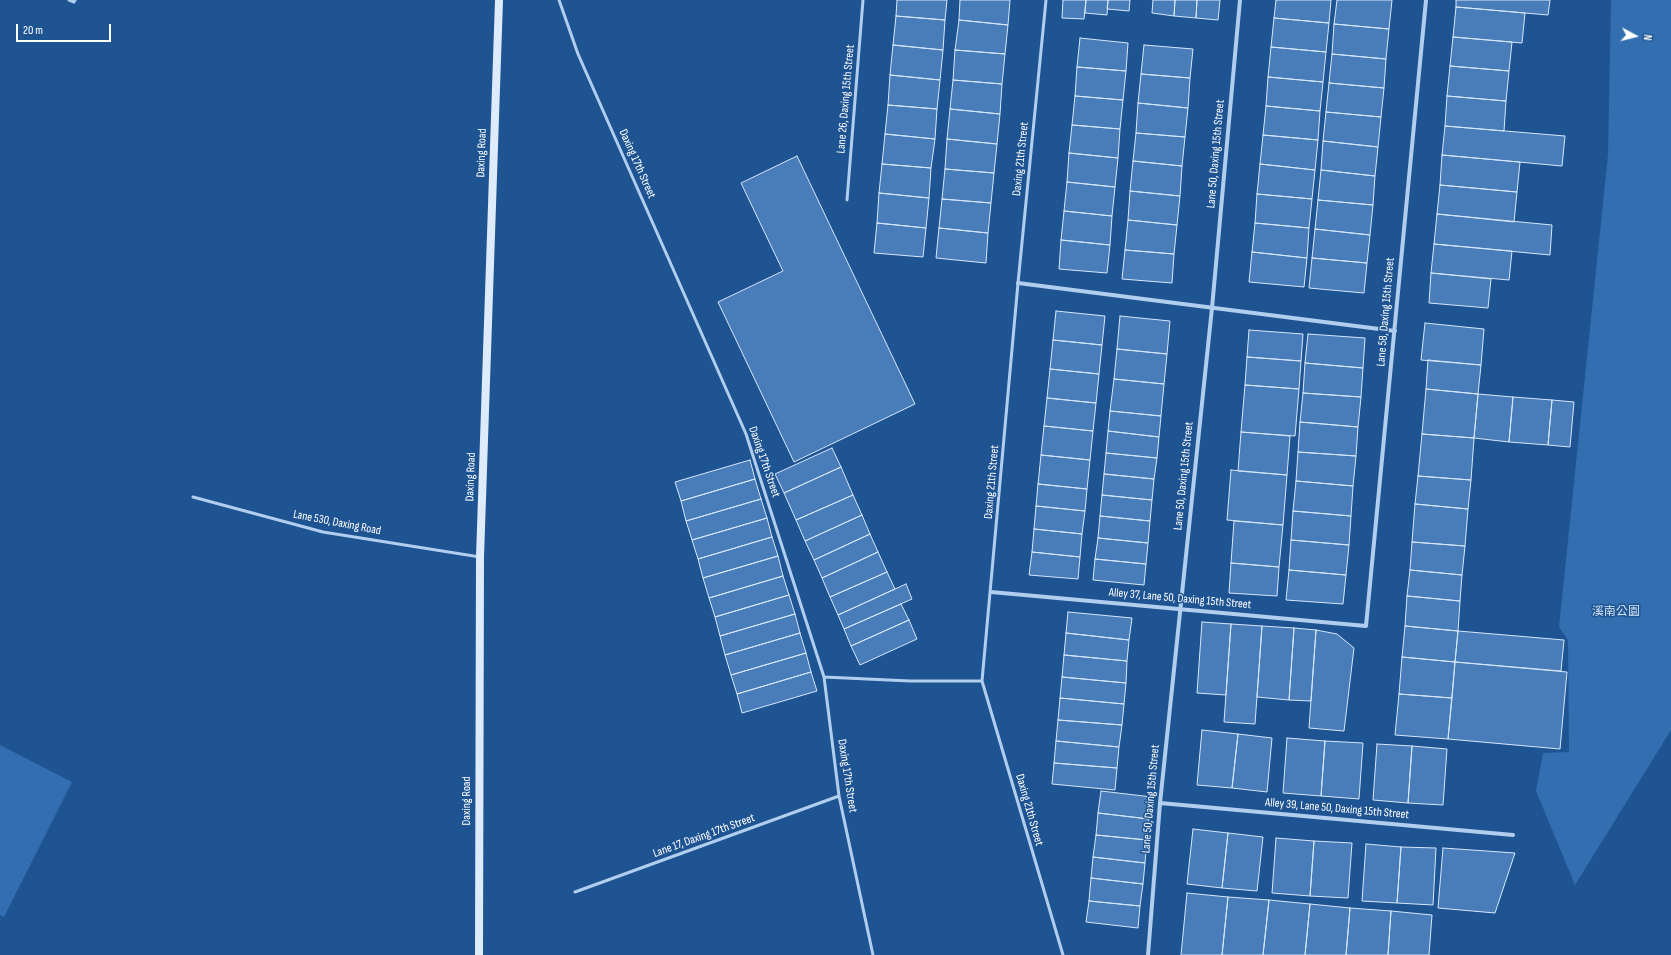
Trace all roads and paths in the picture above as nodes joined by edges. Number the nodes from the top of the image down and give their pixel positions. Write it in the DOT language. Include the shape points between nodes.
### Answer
graph roads {
  1 [pos="69,0"];
  2 [pos="76,0"];
  3 [pos="499,0"];
  4 [pos="559,0"];
  5 [pos="863,0"];
  6 [pos="1046,0"];
  7 [pos="1240,0"];
  8 [pos="1426,0"];
  9 [pos="847,200"];
  10 [pos="1018,283"];
  11 [pos="1212,308"];
  12 [pos="1395,331"];
  13 [pos="193,497"];
  14 [pos="480,557"];
  15 [pos="991,592"];
  16 [pos="1180,609"];
  17 [pos="1366,626"];
  18 [pos="824,677"];
  19 [pos="982,681"];
  20 [pos="839,796"];
  21 [pos="1160,803"];
  22 [pos="1513,834"];
  23 [pos="575,892"];
  24 [pos="479,955"];
  25 [pos="873,955"];
  26 [pos="1063,955"];
  27 [pos="1148,955"];
  1 -- 2 [label="lane"];
  3 -- 14 [label="main road, Daxing Road"];
  4 -- 18 [label="lane, Daxing 17th Street" via="578,54 746,434"];
  5 -- 9 [label="lane, Lane 26, Daxing 15th Street"];
  6 -- 10 [label="lane, Daxing 21th Street"];
  7 -- 11 [label="street, Lane 50, Daxing 15th Street"];
  8 -- 12 [label="street, Lane 58, Daxing 15th Street"];
  10 -- 11 [label="street"];
  10 -- 15 [label="lane, Daxing 21th Street"];
  11 -- 12 [label="street"];
  11 -- 16 [label="street, Lane 50, Daxing 15th Street"];
  12 -- 17 [label="street, Lane 58, Daxing 15th Street"];
  13 -- 14 [label="lane, Lane 530, Daxing Road" via="323,532"];
  14 -- 24 [label="main road, Daxing Road"];
  15 -- 16 [label="street, Alley 37, Lane 50, Daxing 15th Street"];
  15 -- 19 [label="lane, Daxing 21th Street"];
  16 -- 17 [label="street, Alley 37, Lane 50, Daxing 15th Street"];
  16 -- 21 [label="street, Lane 50, Daxing 15th Street"];
  18 -- 19 [label="lane" via="910,682"];
  18 -- 20 [label="lane, Daxing 17th Street"];
  19 -- 26 [label="lane, Daxing 21th Street"];
  20 -- 23 [label="lane, Lane 17, Daxing 17th Street"];
  20 -- 25 [label="lane, Daxing 17th Street"];
  21 -- 22 [label="street, Alley 39, Lane 50, Daxing 15th Street"];
  21 -- 27 [label="street, Lane 50, Daxing 15th Street"];
}
